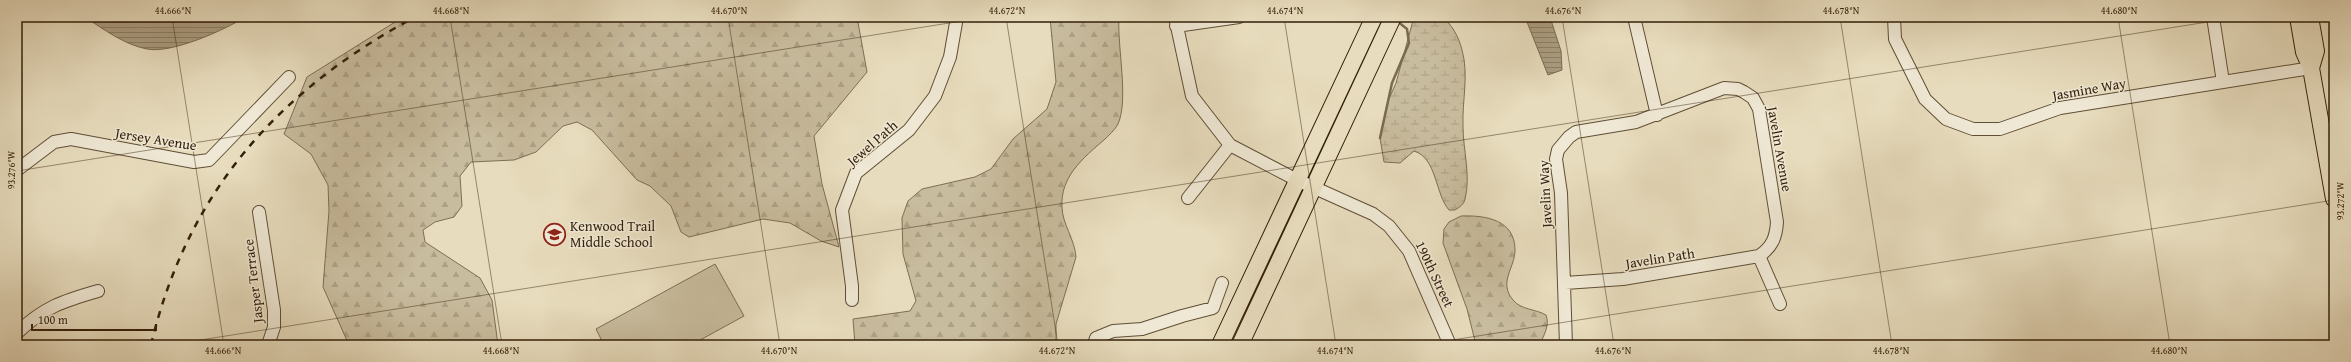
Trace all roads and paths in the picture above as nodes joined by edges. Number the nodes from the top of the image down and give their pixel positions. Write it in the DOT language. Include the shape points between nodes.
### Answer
graph roads {
  1 [pos="957,17"];
  2 [pos="1239,17"];
  3 [pos="1374,17"];
  4 [pos="1394,17"];
  5 [pos="1634,17"];
  6 [pos="1894,17"];
  7 [pos="2213,17"];
  8 [pos="2298,17"];
  9 [pos="2310,17"];
  10 [pos="1175,22"];
  11 [pos="2311,68"];
  12 [pos="289,77"];
  13 [pos="2223,82"];
  14 [pos="1657,115"];
  15 [pos="2329,139"];
  16 [pos="1230,145"];
  17 [pos="17,170"];
  18 [pos="1297,180"];
  19 [pos="1313,186"];
  20 [pos="1188,198"];
  21 [pos="2334,199"];
  22 [pos="259,212"];
  23 [pos="1759,256"];
  24 [pos="1222,283"];
  25 [pos="1565,283"];
  26 [pos="98,291"];
  27 [pos="852,300"];
  28 [pos="1780,304"];
  29 [pos="17,333"];
  30 [pos="268,345"];
  31 [pos="1094,345"];
  32 [pos="1220,345"];
  33 [pos="1240,345"];
  34 [pos="1450,345"];
  35 [pos="1566,345"];
  1 -- 27 [label="street, Jewel Path" via="950,57 934,96 909,130 856,173 842,210"];
  2 -- 10 [label="street"];
  3 -- 18 [label="main road"];
  4 -- 19 [label="main road"];
  5 -- 14 [label="street"];
  6 -- 13 [label="street, Jasmine Way" via="1895,39 1925,99 1946,119 1973,129 2000,129 2060,108"];
  7 -- 13 [label="street"];
  8 -- 11 [label="main road" via="2304,52"];
  9 -- 11 [label="main road" via="2316,51"];
  10 -- 16 [label="street" via="1192,96"];
  11 -- 13 [label="street, Jasmine Way"];
  11 -- 15 [label="main road"];
  12 -- 17 [label="street, Jersey Avenue" via="209,160 194,162 71,139 54,142"];
  14 -- 23 [label="street, Javelin Avenue" via="1724,88 1738,89 1757,103 1777,222 1773,244"];
  14 -- 25 [label="street, Javelin Way" via="1636,122 1576,132 1558,150 1556,159 1561,193"];
  15 -- 21 [label="main road"];
  16 -- 18 [label="street, 190th Street"];
  16 -- 20 [label="street"];
  18 -- 19 [label="street, 190th Street"];
  18 -- 32 [label="main road"];
  19 -- 33 [label="main road"];
  19 -- 34 [label="street, 190th Street" via="1373,214 1395,232 1409,251"];
  22 -- 30 [label="street, Jasper Terrace" via="274,310 274,327"];
  23 -- 25 [label="street, Javelin Path" via="1623,279"];
  23 -- 28 [label="street"];
  24 -- 31 [label="street" via="1213,308 1142,329 1113,331 1096,338"];
  25 -- 35 [label="street, Javelin Way"];
  26 -- 29 [label="street" via="61,301 33,317"];
}
